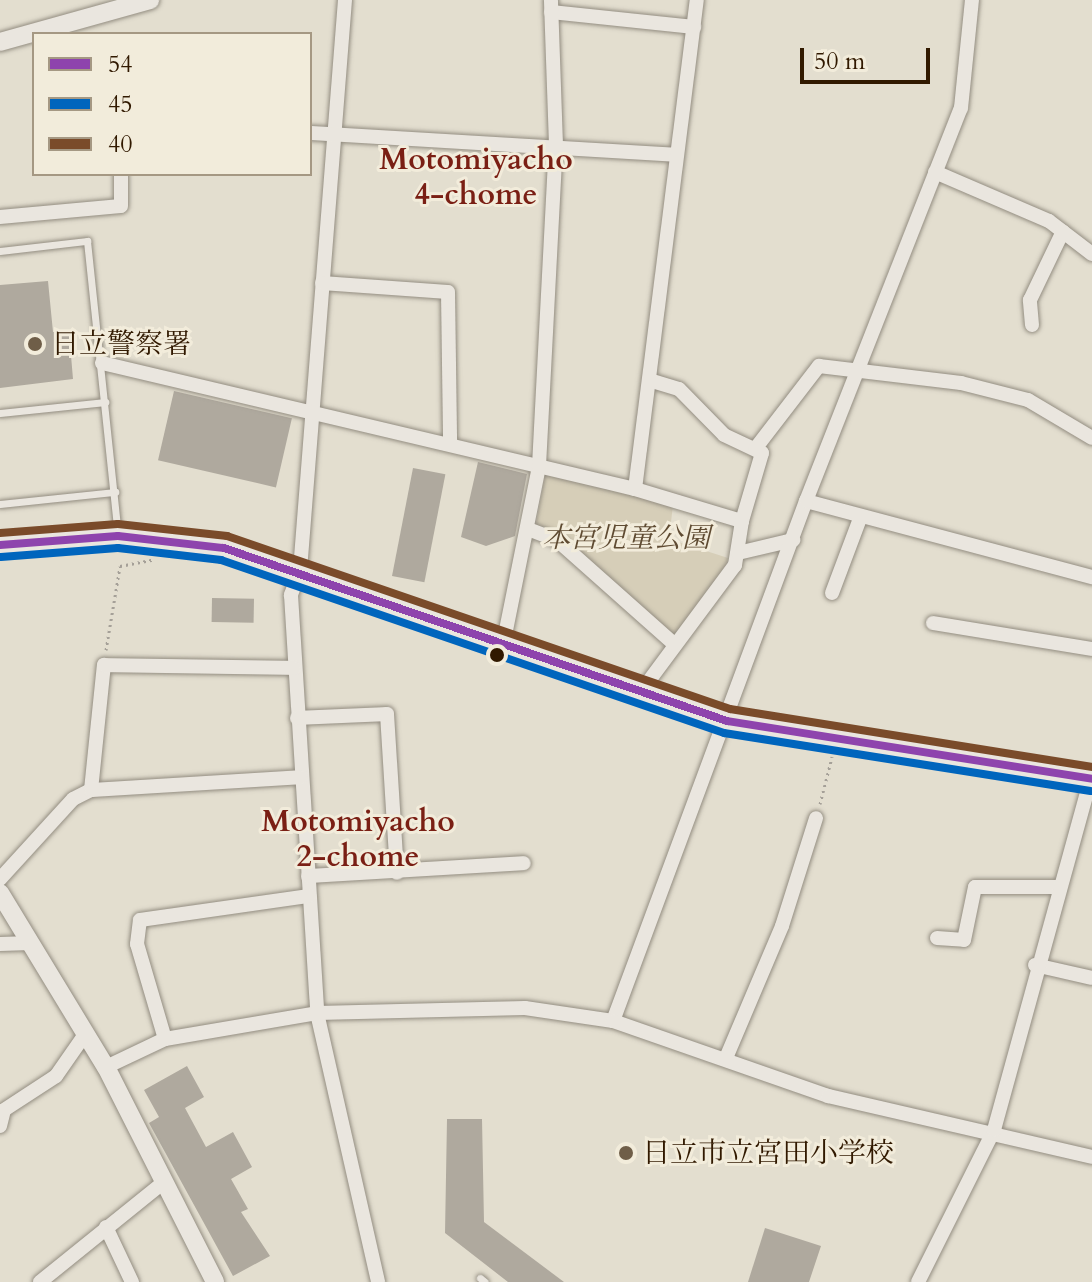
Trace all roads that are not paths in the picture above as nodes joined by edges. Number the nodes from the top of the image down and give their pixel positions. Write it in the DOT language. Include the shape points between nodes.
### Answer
graph roads {
  1 [pos="150,0"];
  2 [pos="345,0"];
  3 [pos="697,0"];
  4 [pos="972,0"];
  5 [pos="551,6"];
  6 [pos="694,27"];
  7 [pos="36,32"];
  8 [pos="32,33"];
  9 [pos="0,42"];
  10 [pos="312,133"];
  11 [pos="333,134"];
  12 [pos="556,145"];
  13 [pos="676,155"];
  14 [pos="935,172"];
  15 [pos="121,176"];
  16 [pos="0,217"];
  17 [pos="1063,231"];
  18 [pos="0,251"];
  19 [pos="1092,254"];
  20 [pos="322,283"];
  21 [pos="1032,325"];
  22 [pos="102,363"];
  23 [pos="857,371"];
  24 [pos="649,380"];
  25 [pos="105,402"];
  26 [pos="0,413"];
  27 [pos="313,415"];
  28 [pos="1092,438"];
  29 [pos="450,444"];
  30 [pos="755,449"];
  31 [pos="539,466"];
  32 [pos="635,489"];
  33 [pos="115,492"];
  34 [pos="806,501"];
  35 [pos="0,504"];
  36 [pos="861,516"];
  37 [pos="742,521"];
  38 [pos="528,529"];
  39 [pos="118,536"];
  40 [pos="793,540"];
  41 [pos="0,545"];
  42 [pos="738,553"];
  43 [pos="300,570"];
  44 [pos="1092,577"];
  45 [pos="832,593"];
  46 [pos="933,623"];
  47 [pos="673,643"];
  48 [pos="503,645"];
  49 [pos="1092,649"];
  50 [pos="294,668"];
  51 [pos="640,693"];
  52 [pos="297,718"];
  53 [pos="727,721"];
  54 [pos="301,777"];
  55 [pos="1091,777"];
  56 [pos="91,790"];
  57 [pos="816,818"];
  58 [pos="524,863"];
  59 [pos="397,873"];
  60 [pos="308,876"];
  61 [pos="0,879"];
  62 [pos="1057,887"];
  63 [pos="0,893"];
  64 [pos="309,896"];
  65 [pos="937,938"];
  66 [pos="31,943"];
  67 [pos="0,944"];
  68 [pos="1035,965"];
  69 [pos="1092,978"];
  70 [pos="317,1013"];
  71 [pos="613,1021"];
  72 [pos="86,1033"];
  73 [pos="165,1039"];
  74 [pos="726,1058"];
  75 [pos="106,1067"];
  76 [pos="0,1126"];
  77 [pos="994,1130"];
  78 [pos="1092,1157"];
  79 [pos="165,1181"];
  80 [pos="106,1227"];
  81 [pos="40,1282"];
  82 [pos="132,1282"];
  83 [pos="215,1282"];
  84 [pos="378,1282"];
  85 [pos="918,1282"];
  1 -- 7 [label="street"];
  2 -- 11 [label="street"];
  3 -- 6 [label="street"];
  4 -- 14 [label="street" via="961,108"];
  5 -- 6 [label="street"];
  5 -- 12 [label="street"];
  6 -- 13 [label="street"];
  8 -- 9 [label="street"];
  10 -- 11 [label="street"];
  11 -- 12 [label="street"];
  11 -- 20 [label="street"];
  12 -- 13 [label="street"];
  12 -- 31 [label="street"];
  13 -- 24 [label="street"];
  14 -- 17 [label="street"];
  14 -- 23 [label="street"];
  15 -- 16 [label="street" via="121,206"];
  17 -- 19 [label="street"];
  17 -- 21 [label="street" via="1030,300"];
  18 -- 22 [label="lane" via="87,241"];
  20 -- 27 [label="street"];
  20 -- 29 [label="street" via="448,292"];
  22 -- 25 [label="lane"];
  22 -- 27 [label="street"];
  23 -- 28 [label="street" via="961,383 1028,400"];
  23 -- 30 [label="street" via="819,366"];
  23 -- 34 [label="street"];
  24 -- 30 [label="street" via="679,389 724,435"];
  24 -- 32 [label="street"];
  25 -- 26 [label="lane"];
  25 -- 33 [label="lane"];
  27 -- 29 [label="street"];
  27 -- 43 [label="street"];
  29 -- 31 [label="street"];
  30 -- 37 [label="street" via="762,453"];
  31 -- 32 [label="street"];
  31 -- 38 [label="street"];
  32 -- 37 [label="street"];
  33 -- 35 [label="lane"];
  33 -- 39 [label="lane"];
  34 -- 36 [label="street"];
  34 -- 40 [label="street"];
  36 -- 44 [label="street"];
  36 -- 45 [label="street"];
  37 -- 42 [label="street"];
  38 -- 47 [label="street" via="557,540"];
  38 -- 48 [label="street"];
  39 -- 41 [label="street"];
  39 -- 43 [label="street" via="224,548"];
  40 -- 42 [label="street"];
  40 -- 53 [label="street"];
  42 -- 47 [label="street" via="735,565"];
  43 -- 48 [label="street"];
  43 -- 50 [label="street" via="291,595"];
  46 -- 49 [label="street"];
  47 -- 51 [label="street"];
  48 -- 51 [label="street"];
  50 -- 52 [label="street"];
  50 -- 56 [label="street" via="104,665"];
  51 -- 53 [label="street"];
  52 -- 54 [label="street"];
  52 -- 59 [label="street" via="387,714"];
  53 -- 55 [label="street" via="836,742"];
  53 -- 71 [label="street"];
  54 -- 56 [label="street"];
  54 -- 60 [label="street"];
  55 -- 62 [label="street"];
  56 -- 61 [label="street" via="73,799"];
  57 -- 74 [label="street" via="782,926"];
  58 -- 59 [label="street"];
  59 -- 60 [label="street"];
  60 -- 64 [label="street"];
  62 -- 65 [label="street" via="975,887 964,940"];
  62 -- 68 [label="street"];
  63 -- 66 [label="street"];
  64 -- 70 [label="street"];
  64 -- 73 [label="street" via="140,920 137,944"];
  66 -- 67 [label="street"];
  66 -- 72 [label="street"];
  68 -- 69 [label="street"];
  68 -- 77 [label="street"];
  70 -- 71 [label="street" via="525,1008"];
  70 -- 73 [label="street"];
  70 -- 84 [label="street"];
  71 -- 74 [label="street"];
  72 -- 75 [label="street"];
  72 -- 76 [label="street" via="56,1076 4,1110"];
  73 -- 75 [label="street"];
  74 -- 77 [label="street" via="828,1096 972,1132"];
  75 -- 79 [label="street"];
  77 -- 78 [label="street"];
  77 -- 85 [label="street"];
  79 -- 80 [label="street"];
  79 -- 83 [label="street"];
  80 -- 81 [label="street"];
  80 -- 82 [label="street"];
}
